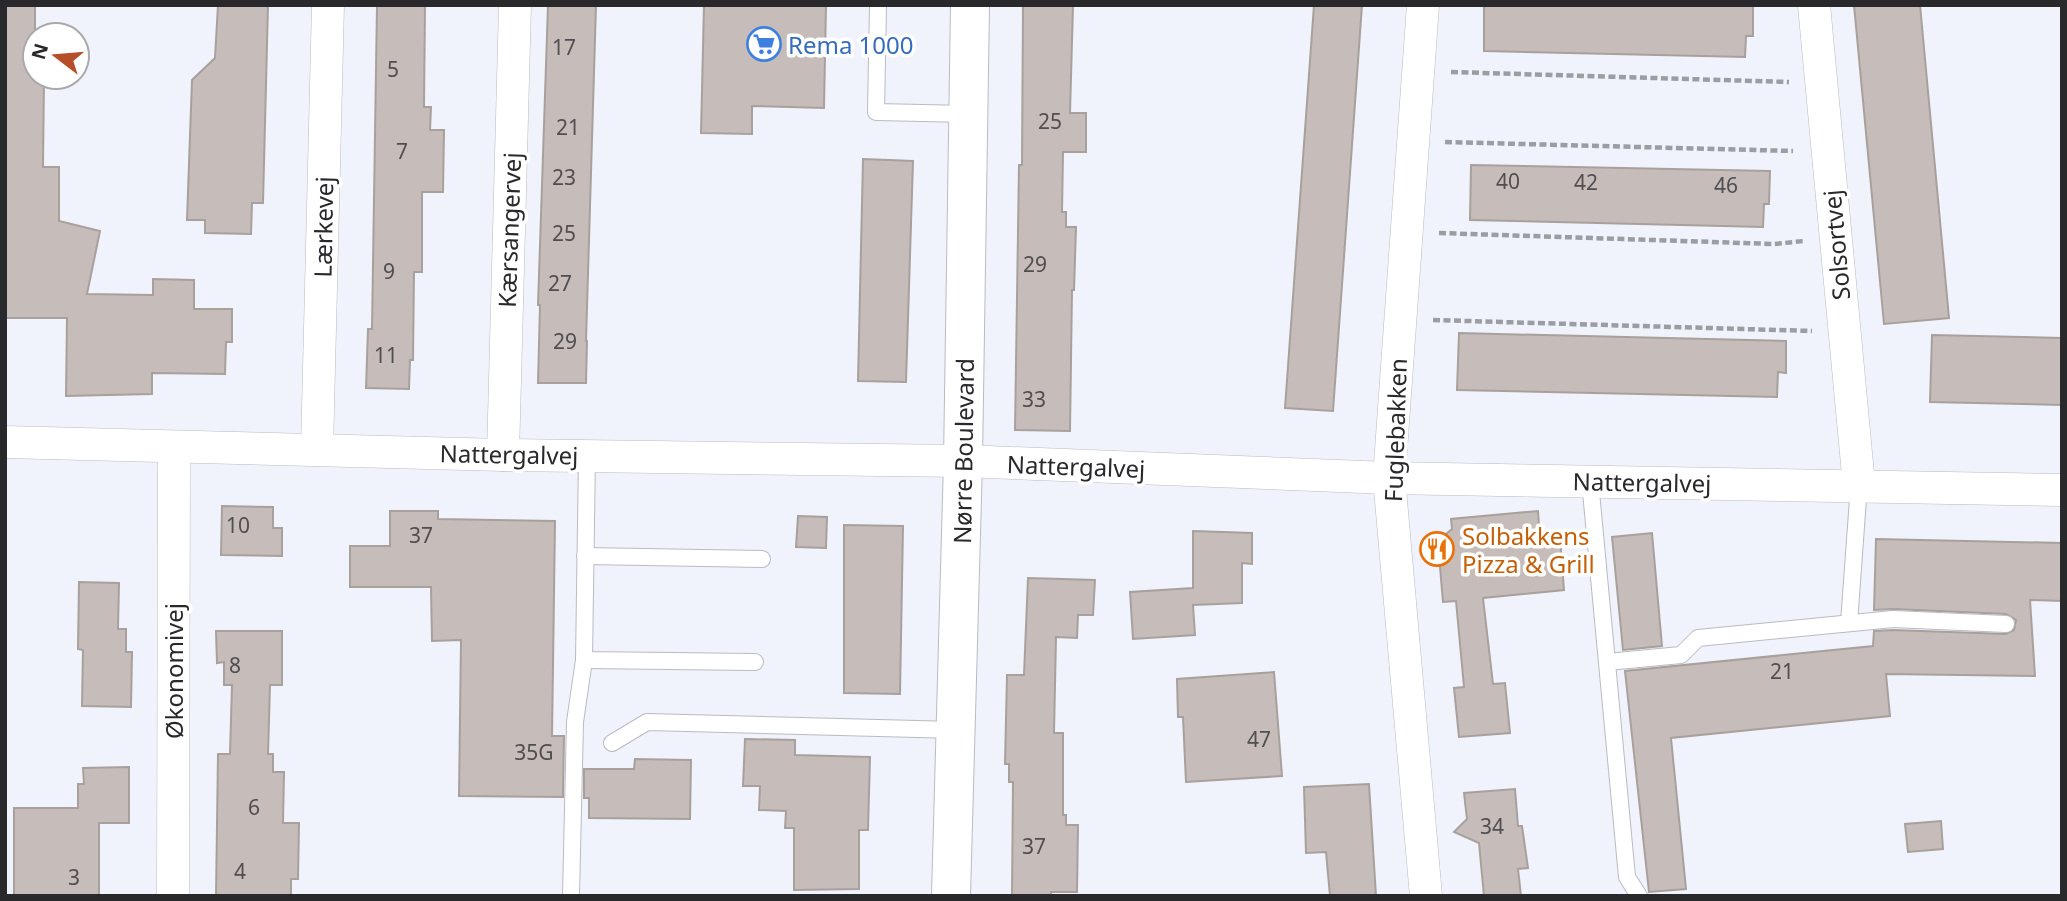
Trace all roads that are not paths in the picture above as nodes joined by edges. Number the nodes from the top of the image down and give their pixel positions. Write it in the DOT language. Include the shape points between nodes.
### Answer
graph roads {
  1 [pos="328,5"];
  2 [pos="515,5"];
  3 [pos="878,5"];
  4 [pos="970,5"];
  5 [pos="1423,5"];
  6 [pos="1814,5"];
  7 [pos="968,114"];
  8 [pos="5,442"];
  9 [pos="174,447"];
  10 [pos="317,449"];
  11 [pos="503,454"];
  12 [pos="587,456"];
  13 [pos="963,461"];
  14 [pos="1389,478"];
  15 [pos="1590,481"];
  16 [pos="1859,485"];
  17 [pos="2062,490"];
  18 [pos="585,556"];
  19 [pos="762,559"];
  20 [pos="1849,623"];
  21 [pos="2006,624"];
  22 [pos="584,660"];
  23 [pos="755,662"];
  24 [pos="1607,662"];
  25 [pos="956,730"];
  26 [pos="612,743"];
  27 [pos="173,896"];
  28 [pos="571,896"];
  29 [pos="951,896"];
  30 [pos="1426,896"];
  31 [pos="1639,896"];
  1 -- 10 [label="street, Lærkevej"];
  2 -- 11 [label="street, Kærsangervej"];
  3 -- 7 [label="lane" via="876,112"];
  4 -- 7 [label="street, Nørre Boulevard"];
  5 -- 14 [label="street, Fuglebakken"];
  6 -- 16 [label="street, Solsortvej"];
  7 -- 13 [label="street, Nørre Boulevard"];
  8 -- 9 [label="street, Nattergalvej"];
  9 -- 10 [label="street, Nattergalvej"];
  9 -- 27 [label="street, Økonomivej"];
  10 -- 11 [label="street, Nattergalvej"];
  11 -- 12 [label="street, Nattergalvej"];
  12 -- 13 [label="street, Nattergalvej"];
  12 -- 18 [label="lane"];
  13 -- 14 [label="street, Nattergalvej"];
  13 -- 25 [label="street, Nørre Boulevard"];
  14 -- 15 [label="street, Nattergalvej"];
  14 -- 30 [label="street, Fuglebakken"];
  15 -- 16 [label="street, Nattergalvej"];
  15 -- 24 [label="lane"];
  16 -- 17 [label="street, Nattergalvej"];
  16 -- 20 [label="lane"];
  18 -- 19 [label="lane"];
  18 -- 22 [label="lane"];
  20 -- 21 [label="lane" via="1893,619"];
  20 -- 24 [label="lane" via="1698,638 1681,654"];
  22 -- 23 [label="lane"];
  22 -- 28 [label="lane" via="575,722"];
  24 -- 31 [label="lane" via="1627,877"];
  25 -- 26 [label="lane" via="647,722"];
  25 -- 29 [label="street, Nørre Boulevard"];
}
